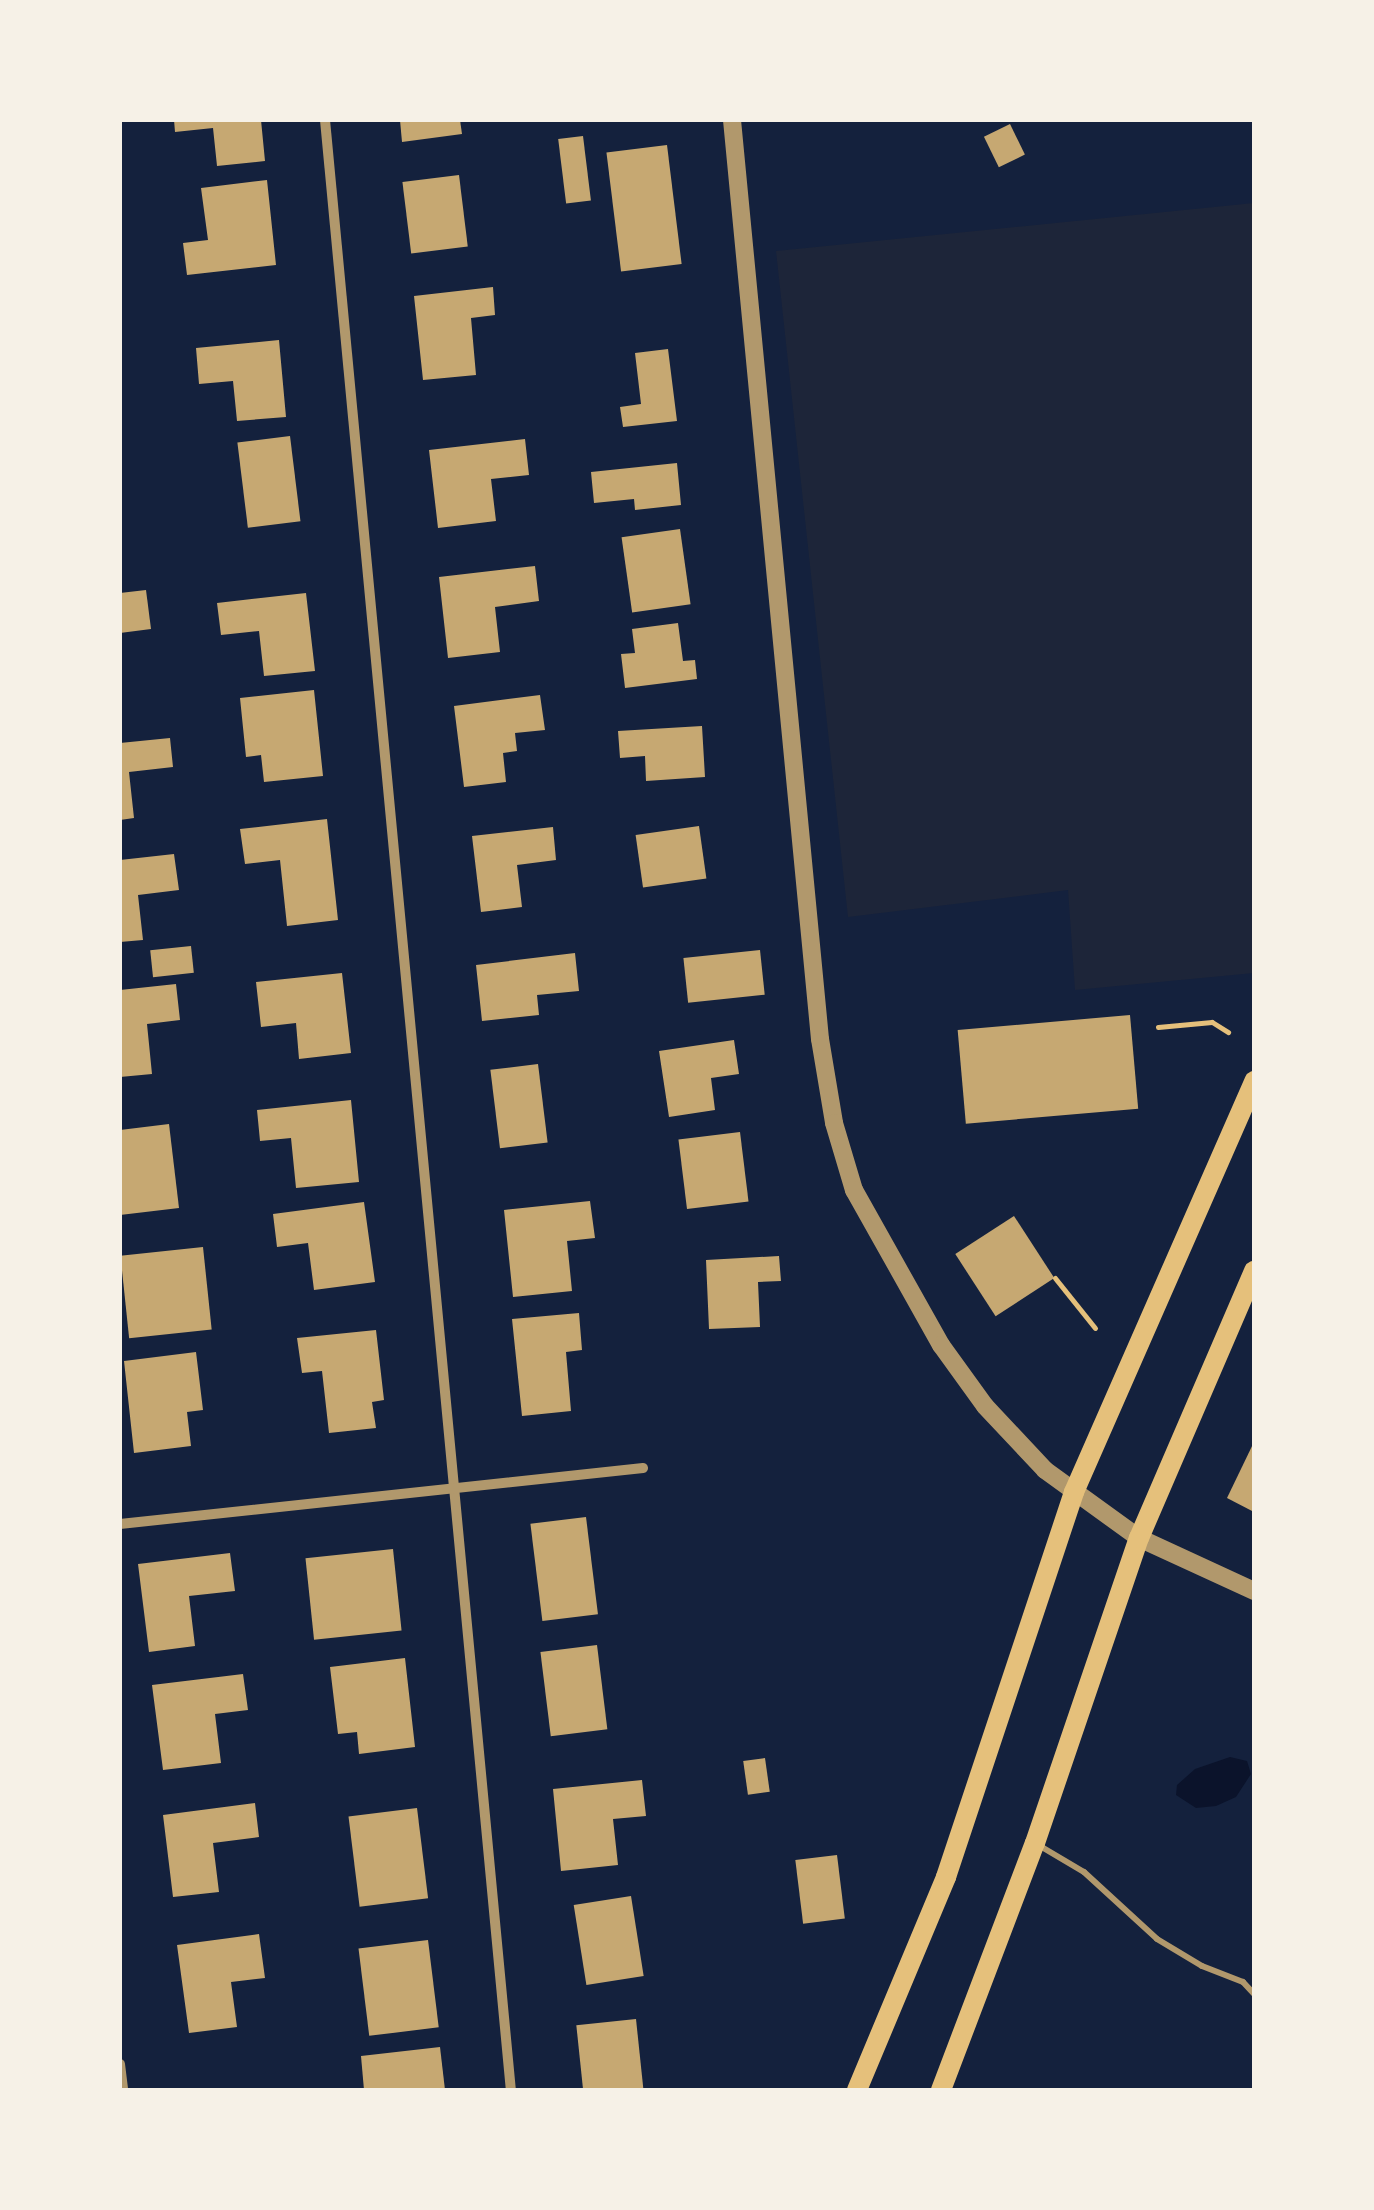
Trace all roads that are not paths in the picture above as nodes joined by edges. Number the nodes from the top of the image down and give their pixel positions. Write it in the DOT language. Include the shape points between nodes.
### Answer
graph roads {
  1 [pos="325,120"];
  2 [pos="732,120"];
  3 [pos="1254,1081"];
  4 [pos="1254,1272"];
  5 [pos="642,1468"];
  6 [pos="451,1492"];
  7 [pos="1074,1492"];
  8 [pos="120,1524"];
  9 [pos="1139,1538"];
  10 [pos="1254,1591"];
  11 [pos="1034,1843"];
  12 [pos="1254,1994"];
  13 [pos="120,2064"];
  14 [pos="122,2090"];
  15 [pos="511,2090"];
  16 [pos="857,2090"];
  17 [pos="942,2090"];
  1 -- 6 [label="street"];
  2 -- 7 [label="street" via="818,1019 834,1123 854,1190 941,1345 984,1406"];
  3 -- 7 [label="main road"];
  4 -- 9 [label="main road"];
  5 -- 6 [label="street"];
  6 -- 8 [label="street"];
  6 -- 15 [label="street"];
  7 -- 9 [label="street"];
  7 -- 16 [label="main road" via="946,1877"];
  9 -- 10 [label="street"];
  9 -- 11 [label="main road"];
  11 -- 12 [label="lane" via="1084,1872 1157,1940 1244,1982"];
  11 -- 17 [label="main road"];
  13 -- 14 [label="street"];
}
